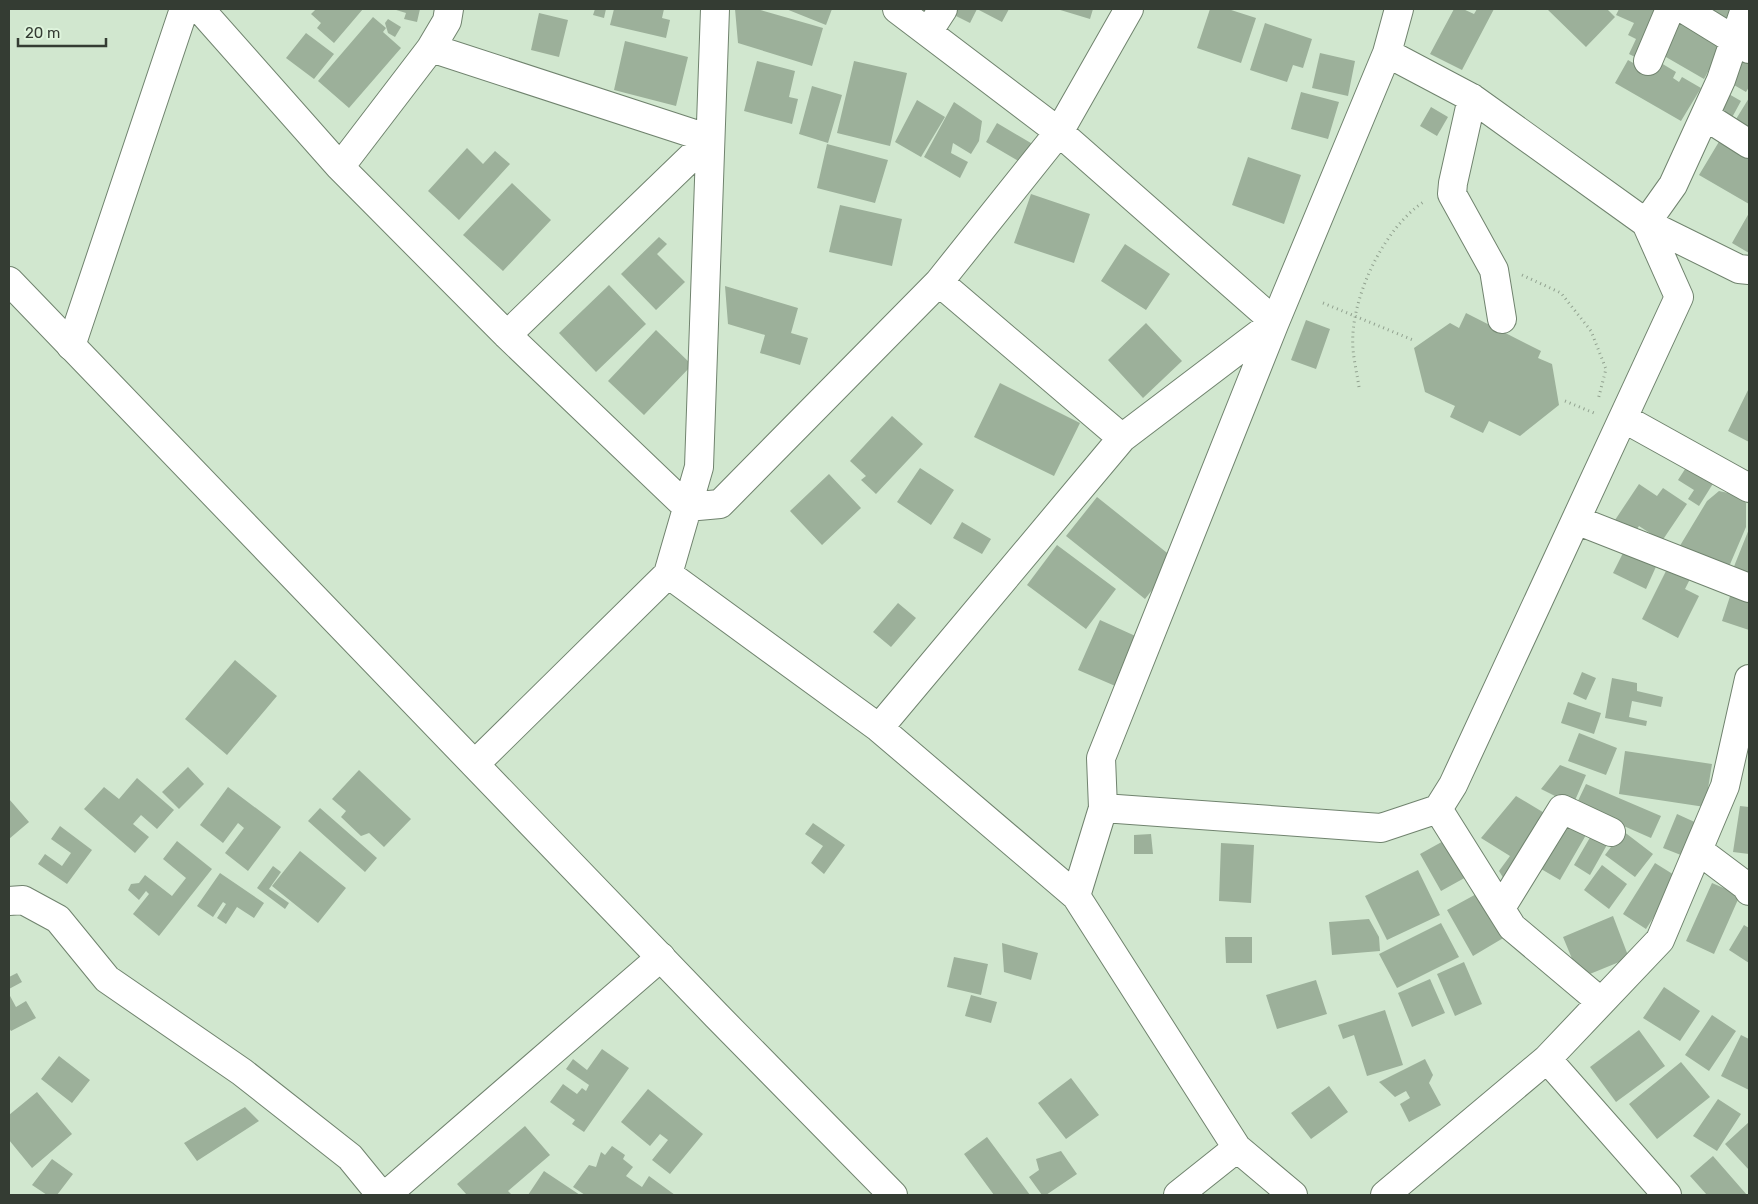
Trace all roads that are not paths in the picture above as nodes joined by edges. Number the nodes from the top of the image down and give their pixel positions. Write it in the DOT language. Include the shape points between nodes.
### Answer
graph roads {
  1 [pos="184,9"];
  2 [pos="200,9"];
  3 [pos="449,9"];
  4 [pos="714,9"];
  5 [pos="897,9"];
  6 [pos="943,9"];
  7 [pos="1129,9"];
  8 [pos="1399,9"];
  9 [pos="1670,9"];
  10 [pos="1684,9"];
  11 [pos="1745,9"];
  12 [pos="928,32"];
  13 [pos="1742,45"];
  14 [pos="431,48"];
  15 [pos="1387,53"];
  16 [pos="1648,61"];
  17 [pos="1472,98"];
  18 [pos="1705,116"];
  19 [pos="1059,132"];
  20 [pos="710,139"];
  21 [pos="1749,144"];
  22 [pos="340,167"];
  23 [pos="1646,223"];
  24 [pos="1749,270"];
  25 [pos="9,281"];
  26 [pos="939,282"];
  27 [pos="1502,319"];
  28 [pos="1275,322"];
  29 [pos="508,335"];
  30 [pos="71,346"];
  31 [pos="1623,418"];
  32 [pos="1122,438"];
  33 [pos="1749,488"];
  34 [pos="687,507"];
  35 [pos="1576,520"];
  36 [pos="668,574"];
  37 [pos="1749,588"];
  38 [pos="1748,688"];
  39 [pos="879,728"];
  40 [pos="475,764"];
  41 [pos="1103,808"];
  42 [pos="1438,809"];
  43 [pos="1611,832"];
  44 [pos="1698,850"];
  45 [pos="1749,891"];
  46 [pos="1076,896"];
  47 [pos="9,902"];
  48 [pos="1502,908"];
  49 [pos="661,957"];
  50 [pos="1601,1002"];
  51 [pos="1547,1059"];
  52 [pos="1237,1148"];
  53 [pos="380,1195"];
  54 [pos="386,1195"];
  55 [pos="893,1195"];
  56 [pos="1178,1195"];
  57 [pos="1293,1195"];
  58 [pos="1385,1195"];
  59 [pos="1667,1195"];
  1 -- 30 [label="street"];
  2 -- 22 [label="street"];
  3 -- 14 [label="street" via="447,20"];
  4 -- 20 [label="street"];
  5 -- 12 [label="street"];
  6 -- 12 [label="street"];
  7 -- 19 [label="street"];
  8 -- 15 [label="street"];
  9 -- 16 [label="street"];
  10 -- 13 [label="street"];
  11 -- 13 [label="street"];
  12 -- 19 [label="street"];
  13 -- 18 [label="street"];
  14 -- 20 [label="street"];
  14 -- 22 [label="street"];
  15 -- 17 [label="street"];
  15 -- 28 [label="street"];
  17 -- 23 [label="street"];
  17 -- 27 [label="street" via="1452,194 1494,270"];
  18 -- 21 [label="street"];
  18 -- 23 [label="street" via="1673,185"];
  19 -- 26 [label="street"];
  19 -- 28 [label="street"];
  20 -- 29 [label="street"];
  20 -- 34 [label="street" via="699,467"];
  22 -- 29 [label="street"];
  23 -- 24 [label="street" via="1739,269"];
  23 -- 31 [label="street" via="1679,297"];
  25 -- 30 [label="street"];
  26 -- 32 [label="street"];
  26 -- 34 [label="street" via="720,504"];
  28 -- 32 [label="street"];
  28 -- 41 [label="street" via="1100,758"];
  29 -- 34 [label="street"];
  30 -- 40 [label="street"];
  31 -- 33 [label="street"];
  31 -- 35 [label="street"];
  32 -- 39 [label="street"];
  34 -- 36 [label="street"];
  35 -- 37 [label="street"];
  35 -- 42 [label="street" via="1453,785"];
  36 -- 39 [label="street"];
  36 -- 40 [label="street"];
  38 -- 44 [label="street" via="1725,786"];
  39 -- 46 [label="street"];
  40 -- 49 [label="street"];
  41 -- 42 [label="street" via="1381,828"];
  41 -- 46 [label="street"];
  42 -- 48 [label="street"];
  43 -- 48 [label="street" via="1562,808"];
  44 -- 45 [label="street"];
  44 -- 50 [label="street" via="1660,940"];
  46 -- 52 [label="street"];
  47 -- 53 [label="street" via="23,900 58,918 107,978 242,1072 350,1157"];
  48 -- 50 [label="street" via="1512,927"];
  49 -- 54 [label="street"];
  49 -- 55 [label="street"];
  50 -- 51 [label="street"];
  51 -- 58 [label="street"];
  51 -- 59 [label="street"];
  52 -- 56 [label="street"];
  52 -- 57 [label="street"];
}
